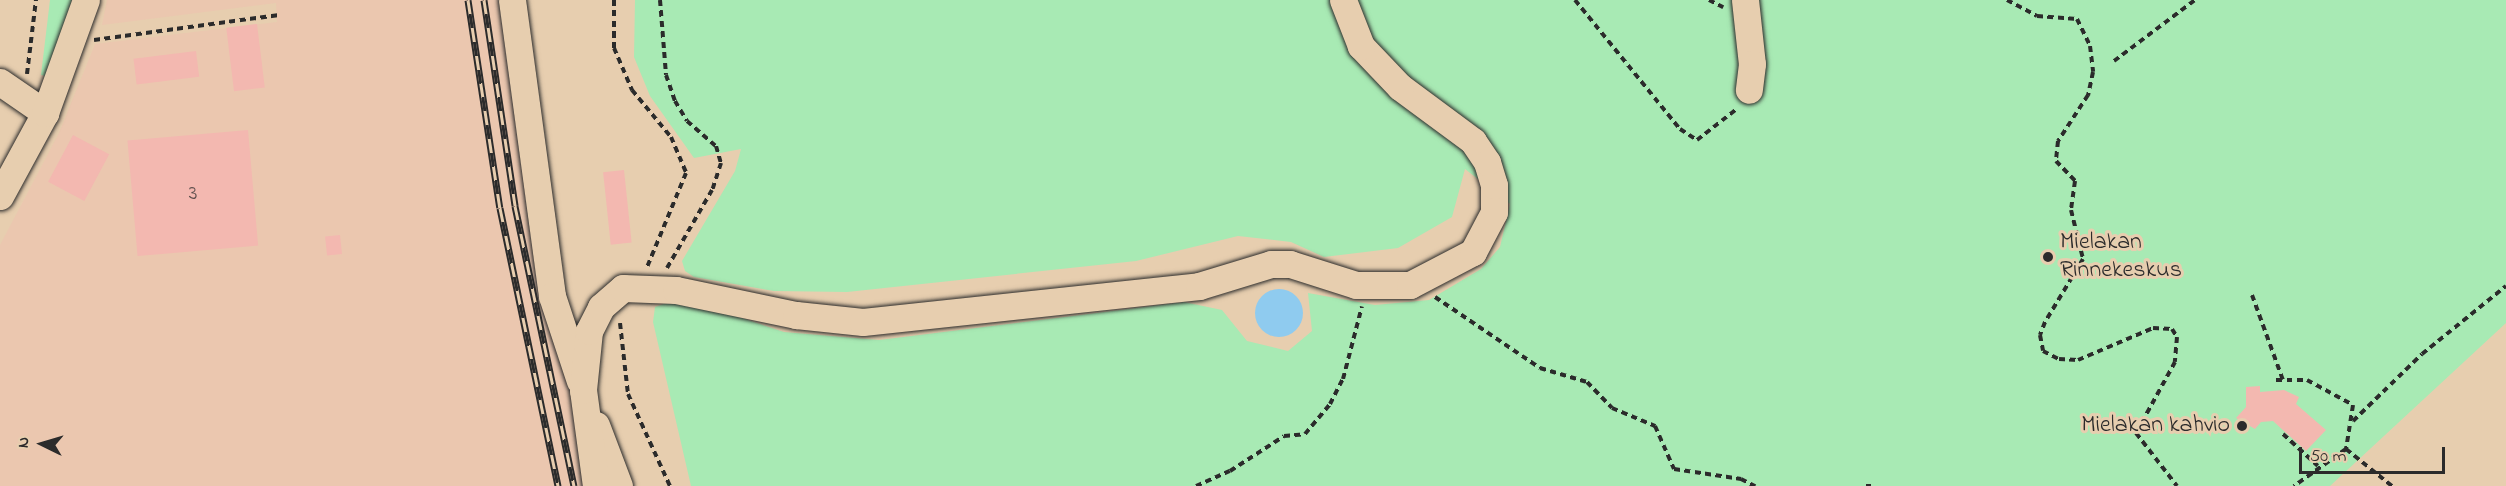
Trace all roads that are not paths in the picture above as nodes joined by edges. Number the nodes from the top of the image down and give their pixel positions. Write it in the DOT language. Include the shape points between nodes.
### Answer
graph roads {
  1 [pos="86,0"];
  2 [pos="512,0"];
  3 [pos="1343,0"];
  4 [pos="1745,0"];
  5 [pos="0,82"];
  6 [pos="1749,90"];
  7 [pos="45,113"];
  8 [pos="0,196"];
  9 [pos="583,390"];
  10 [pos="596,486"];
  11 [pos="619,486"];
  1 -- 7 [label="street"];
  2 -- 9 [label="street" via="552,296"];
  3 -- 9 [label="street" via="1361,46 1400,87 1473,141 1494,185 1494,212 1473,252 1410,285 1366,285 1290,264 1271,264 1200,286 862,322 796,315 647,286 624,288 601,307 589,331"];
  4 -- 6 [label="street" via="1752,64"];
  5 -- 7 [label="street"];
  7 -- 8 [label="street"];
  9 -- 10 [label="street"];
  9 -- 11 [label="street"];
}
